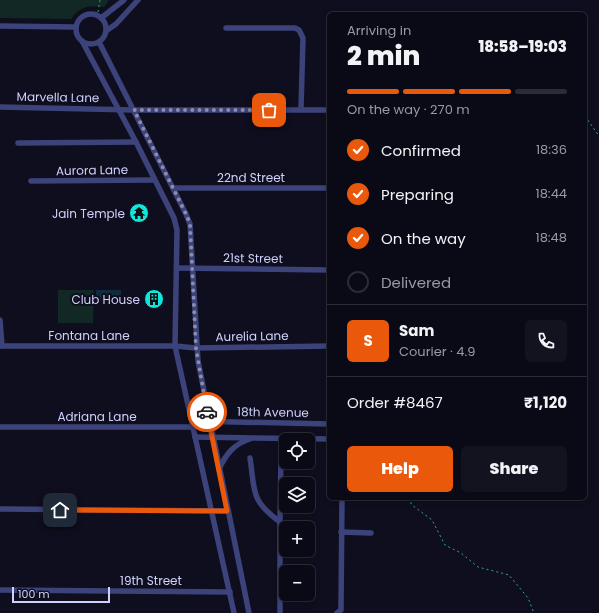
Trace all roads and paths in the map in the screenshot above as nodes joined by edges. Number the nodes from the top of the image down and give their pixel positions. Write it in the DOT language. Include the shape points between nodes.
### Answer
graph roads {
  1 [pos="100,0"];
  2 [pos="124,0"];
  3 [pos="138,0"];
  4 [pos="99,16"];
  5 [pos="0,26"];
  6 [pos="76,27"];
  7 [pos="226,28"];
  8 [pos="106,31"];
  9 [pos="82,41"];
  10 [pos="99,42"];
  11 [pos="0,107"];
  12 [pos="116,108"];
  13 [pos="301,109"];
  14 [pos="134,110"];
  15 [pos="327,110"];
  16 [pos="587,119"];
  17 [pos="599,136"];
  18 [pos="136,142"];
  19 [pos="18,143"];
  20 [pos="153,180"];
  21 [pos="31,181"];
  22 [pos="173,188"];
  23 [pos="327,188"];
  24 [pos="177,268"];
  25 [pos="193,268"];
  26 [pos="327,270"];
  27 [pos="0,320"];
  28 [pos="1,346"];
  29 [pos="175,346"];
  30 [pos="327,346"];
  31 [pos="196,348"];
  32 [pos="209,421"];
  33 [pos="192,424"];
  34 [pos="327,424"];
  35 [pos="0,427"];
  36 [pos="195,437"];
  37 [pos="213,437"];
  38 [pos="254,437"];
  39 [pos="327,439"];
  40 [pos="250,458"];
  41 [pos="281,469"];
  42 [pos="219,470"];
  43 [pos="342,500"];
  44 [pos="409,500"];
  45 [pos="0,509"];
  46 [pos="212,511"];
  47 [pos="227,511"];
  48 [pos="279,521"];
  49 [pos="280,521"];
  50 [pos="341,532"];
  51 [pos="371,533"];
  52 [pos="280,557"];
  53 [pos="0,590"];
  54 [pos="230,592"];
  55 [pos="234,613"];
  56 [pos="249,613"];
  57 [pos="280,613"];
  58 [pos="338,613"];
  59 [pos="534,613"];
  1 -- 4 [label="path"];
  2 -- 4 [label="street"];
  3 -- 8 [label="street"];
  4 -- 6 [label="street" via="84,16 77,22"];
  4 -- 8 [label="street" via="106,26"];
  5 -- 6 [label="street"];
  6 -- 9 [label="street"];
  7 -- 13 [label="street" via="300,30"];
  8 -- 10 [label="street"];
  9 -- 10 [label="street" via="91,44"];
  9 -- 12 [label="street"];
  10 -- 14 [label="street"];
  11 -- 12 [label="street, Marvella Lane"];
  12 -- 14 [label="street, Marvella Lane"];
  12 -- 18 [label="street"];
  13 -- 14 [label="street, Marvella Lane"];
  13 -- 15 [label="street, Marvella Lane"];
  14 -- 22 [label="street"];
  16 -- 17 [label="path"];
  18 -- 19 [label="street"];
  18 -- 20 [label="street"];
  20 -- 21 [label="street, Aurora Lane"];
  20 -- 24 [label="street" via="174,218"];
  22 -- 23 [label="street, 22nd Street"];
  22 -- 25 [label="street" via="190,224"];
  24 -- 25 [label="street, 21st Street"];
  24 -- 29 [label="street"];
  25 -- 26 [label="street, 21st Street"];
  25 -- 31 [label="street"];
  27 -- 28 [label="street"];
  28 -- 29 [label="street, Fontana Lane"];
  29 -- 31 [label="street, Aurelia Lane"];
  29 -- 33 [label="street"];
  30 -- 31 [label="street, Aurelia Lane"];
  31 -- 32 [label="street"];
  32 -- 33 [label="street, 18th Avenue"];
  32 -- 34 [label="street, 18th Avenue"];
  32 -- 37 [label="street"];
  33 -- 35 [label="street, Adriana Lane"];
  33 -- 36 [label="street"];
  36 -- 37 [label="street"];
  36 -- 46 [label="street"];
  37 -- 38 [label="street"];
  37 -- 42 [label="street"];
  38 -- 39 [label="street"];
  38 -- 42 [label="street" via="238,443"];
  40 -- 48 [label="street" via="256,500"];
  41 -- 49 [label="street"];
  42 -- 47 [label="street"];
  43 -- 50 [label="street"];
  44 -- 59 [label="path" via="432,520 445,545 461,553 478,567 509,575 528,598"];
  45 -- 46 [label="street"];
  46 -- 47 [label="street"];
  46 -- 54 [label="street"];
  47 -- 56 [label="street"];
  50 -- 51 [label="street"];
  50 -- 58 [label="street" via="341,610"];
  52 -- 57 [label="street"];
  53 -- 54 [label="street, 19th Street"];
  54 -- 55 [label="street"];
}
